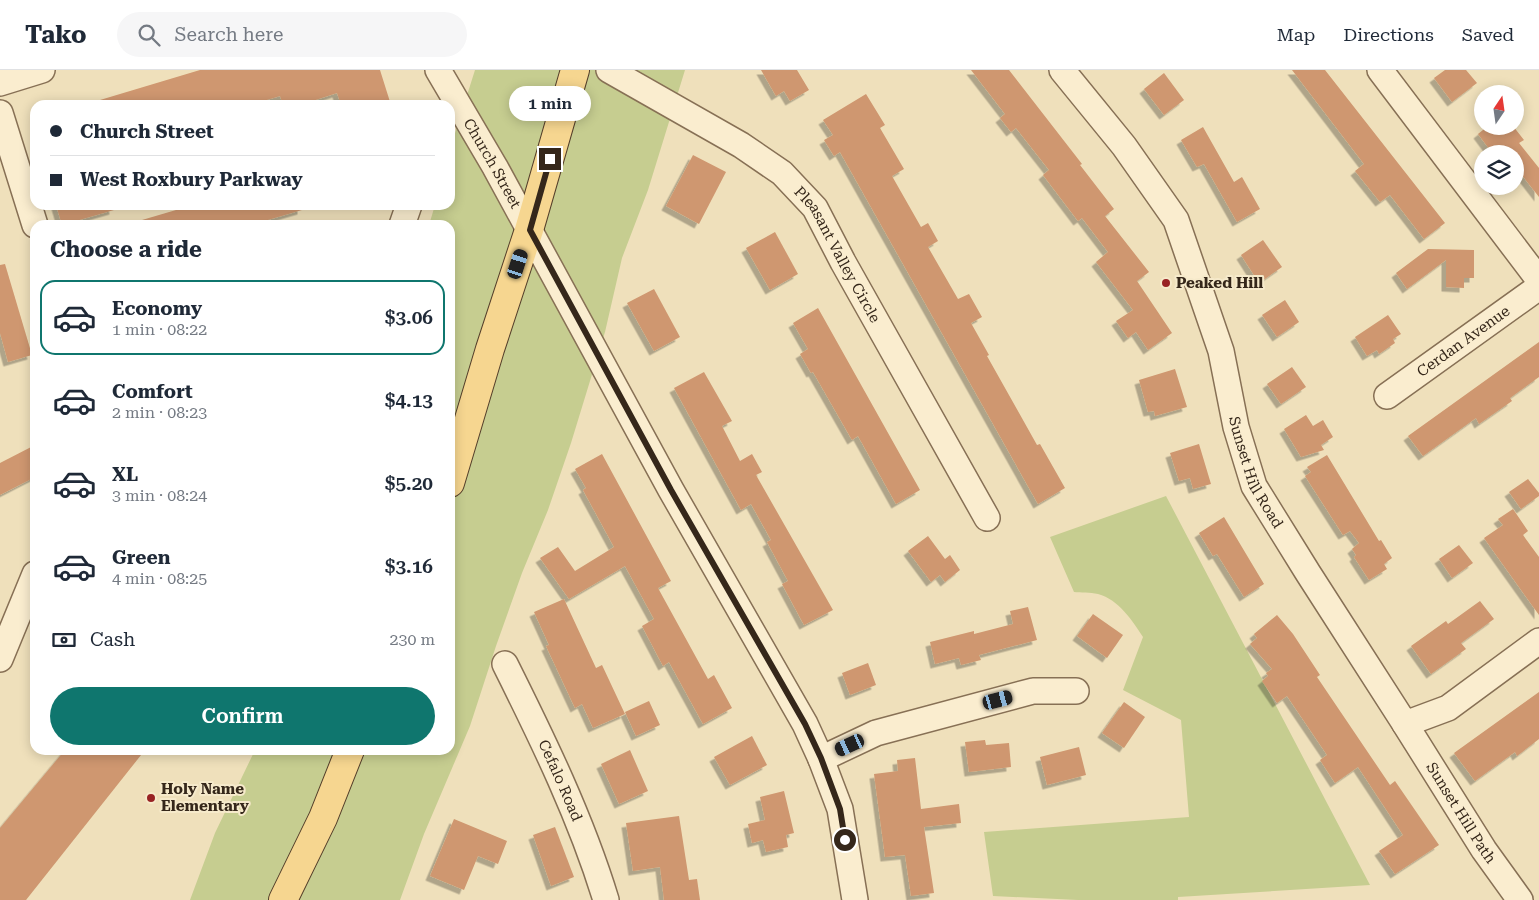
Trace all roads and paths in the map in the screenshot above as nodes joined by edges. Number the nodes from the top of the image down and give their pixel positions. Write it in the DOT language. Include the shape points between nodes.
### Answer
graph roads {
  1 [pos="42,70"];
  2 [pos="574,70"];
  3 [pos="609,70"];
  4 [pos="1062,70"];
  5 [pos="1380,70"];
  6 [pos="0,82"];
  7 [pos="443,87"];
  8 [pos="451,100"];
  9 [pos="455,105"];
  10 [pos="0,113"];
  11 [pos="30,209"];
  12 [pos="530,230"];
  13 [pos="1539,280"];
  14 [pos="1539,287"];
  15 [pos="1387,396"];
  16 [pos="455,466"];
  17 [pos="987,518"];
  18 [pos="30,584"];
  19 [pos="1539,641"];
  20 [pos="2,643"];
  21 [pos="505,664"];
  22 [pos="1076,690"];
  23 [pos="1405,724"];
  24 [pos="348,755"];
  25 [pos="821,758"];
  26 [pos="283,900"];
  27 [pos="606,900"];
  28 [pos="855,900"];
  29 [pos="1520,900"];
  1 -- 6 [label="street"];
  2 -- 12 [label="main road"];
  3 -- 17 [label="street, Pleasant Valley Circle" via="741,145 782,173 815,208"];
  4 -- 23 [label="street, Sunset Hill Road" via="1124,146 1176,220 1221,351 1236,427 1254,486"];
  5 -- 13 [label="street"];
  7 -- 8 [label="street, Church Street"];
  9 -- 12 [label="street, Church Street" via="495,167"];
  10 -- 11 [label="street"];
  12 -- 16 [label="main road"];
  12 -- 25 [label="street, Church Street"];
  14 -- 15 [label="street, Cerdan Avenue"];
  18 -- 20 [label="street"];
  19 -- 23 [label="street" via="1448,708"];
  21 -- 27 [label="street, Cefalo Road" via="552,760"];
  22 -- 25 [label="street" via="1024,693 876,733"];
  23 -- 29 [label="street, Sunset Hill Path" via="1484,850"];
  24 -- 26 [label="main road" via="323,818"];
  25 -- 28 [label="street, Church Street" via="840,809"];
}
